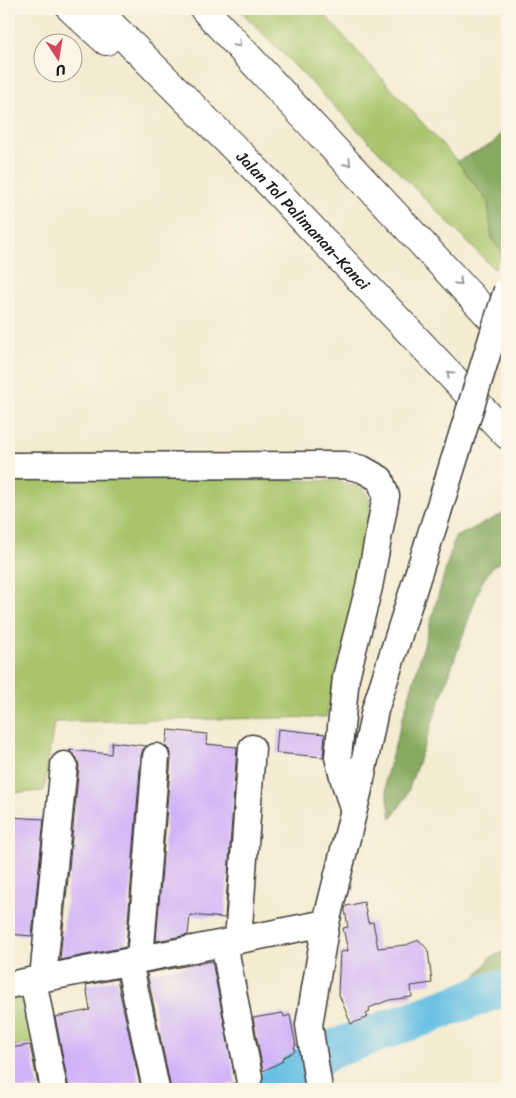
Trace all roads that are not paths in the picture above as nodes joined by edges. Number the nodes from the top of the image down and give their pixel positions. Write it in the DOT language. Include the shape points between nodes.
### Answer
graph roads {
  1 [pos="71,9"];
  2 [pos="96,9"];
  3 [pos="204,9"];
  4 [pos="269,183"];
  5 [pos="507,290"];
  6 [pos="507,335"];
  7 [pos="507,435"];
  8 [pos="9,466"];
  9 [pos="252,748"];
  10 [pos="156,757"];
  11 [pos="64,765"];
  12 [pos="353,808"];
  13 [pos="326,923"];
  14 [pos="231,942"];
  15 [pos="134,960"];
  16 [pos="29,981"];
  17 [pos="249,1077"];
  18 [pos="318,1082"];
  19 [pos="54,1089"];
  20 [pos="156,1089"];
  1 -- 4 [label="highway" via="222,148"];
  2 -- 4 [label="highway, Jalan Tol Palimanan–Kanci"];
  3 -- 6 [label="highway, one-way"];
  7 -- 4 [label="highway, Jalan Tol Palimanan–Kanci, one-way"];
  5 -- 12 [label="street, bridge" via="375,710"];
  8 -- 12 [label="street" via="345,465 362,469 380,479 386,496 369,588 346,676 338,757"];
  9 -- 14 [label="street"];
  10 -- 15 [label="street"];
  11 -- 16 [label="street"];
  12 -- 13 [label="street"];
  13 -- 14 [label="street"];
  13 -- 18 [label="street" via="309,1025"];
  14 -- 15 [label="street"];
  14 -- 17 [label="street"];
  15 -- 16 [label="street"];
  15 -- 20 [label="street"];
  16 -- 19 [label="street"];
}
